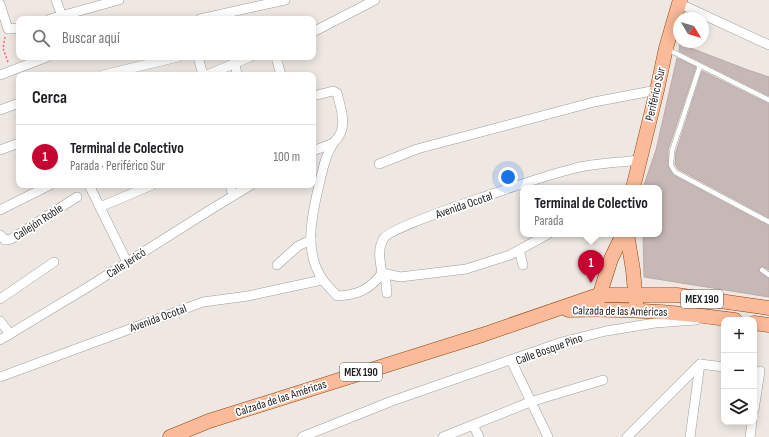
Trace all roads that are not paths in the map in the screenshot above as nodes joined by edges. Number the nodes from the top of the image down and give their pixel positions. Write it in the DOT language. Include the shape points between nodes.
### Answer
graph roads {
  1 [pos="56,0"];
  2 [pos="116,0"];
  3 [pos="285,0"];
  4 [pos="375,0"];
  5 [pos="679,2"];
  6 [pos="0,4"];
  7 [pos="62,16"];
  8 [pos="213,16"];
  9 [pos="16,29"];
  10 [pos="316,30"];
  11 [pos="769,46"];
  12 [pos="666,48"];
  13 [pos="39,60"];
  14 [pos="166,60"];
  15 [pos="199,60"];
  16 [pos="242,60"];
  17 [pos="277,60"];
  18 [pos="235,63"];
  19 [pos="700,66"];
  20 [pos="116,72"];
  21 [pos="202,72"];
  22 [pos="214,72"];
  23 [pos="236,72"];
  24 [pos="280,72"];
  25 [pos="0,75"];
  26 [pos="657,90"];
  27 [pos="316,95"];
  28 [pos="769,100"];
  29 [pos="16,104"];
  30 [pos="0,110"];
  31 [pos="334,142"];
  32 [pos="16,144"];
  33 [pos="0,150"];
  34 [pos="316,150"];
  35 [pos="639,160"];
  36 [pos="379,164"];
  37 [pos="522,185"];
  38 [pos="634,185"];
  39 [pos="520,186"];
  40 [pos="45,188"];
  41 [pos="90,188"];
  42 [pos="145,188"];
  43 [pos="231,188"];
  44 [pos="246,188"];
  45 [pos="233,195"];
  46 [pos="77,197"];
  47 [pos="100,207"];
  48 [pos="0,210"];
  49 [pos="769,222"];
  50 [pos="0,235"];
  51 [pos="543,237"];
  52 [pos="622,237"];
  53 [pos="627,237"];
  54 [pos="311,240"];
  55 [pos="519,250"];
  56 [pos="54,262"];
  57 [pos="128,262"];
  58 [pos="277,264"];
  59 [pos="523,265"];
  60 [pos="762,270"];
  61 [pos="383,274"];
  62 [pos="769,275"];
  63 [pos="322,280"];
  64 [pos="387,293"];
  65 [pos="636,294"];
  66 [pos="0,299"];
  67 [pos="597,302"];
  68 [pos="769,308"];
  69 [pos="637,309"];
  70 [pos="721,318"];
  71 [pos="721,319"];
  72 [pos="0,320"];
  73 [pos="757,323"];
  74 [pos="769,325"];
  75 [pos="10,334"];
  76 [pos="0,340"];
  77 [pos="511,360"];
  78 [pos="700,364"];
  79 [pos="721,367"];
  80 [pos="761,371"];
  81 [pos="0,377"];
  82 [pos="603,380"];
  83 [pos="757,393"];
  84 [pos="530,402"];
  85 [pos="473,425"];
  86 [pos="752,425"];
  87 [pos="170,437"];
  88 [pos="302,437"];
  89 [pos="443,437"];
  90 [pos="479,437"];
  91 [pos="548,437"];
  92 [pos="627,437"];
  93 [pos="690,437"];
  94 [pos="750,437"];
  1 -- 7 [label="street"];
  2 -- 7 [label="street"];
  3 -- 8 [label="street"];
  4 -- 10 [label="street"];
  5 -- 11 [label="street"];
  5 -- 12 [label="main road, Periférico Sur"];
  6 -- 9 [label="street" via="8,30"];
  12 -- 19 [label="lane"];
  12 -- 26 [label="main road, Periférico Sur"];
  13 -- 25 [label="street"];
  14 -- 20 [label="street"];
  15 -- 21 [label="street"];
  16 -- 18 [label="street"];
  17 -- 24 [label="street"];
  18 -- 22 [label="street"];
  18 -- 23 [label="street"];
  19 -- 28 [label="lane"];
  19 -- 49 [label="lane" via="672,151 671,165 675,172"];
  26 -- 35 [label="main road, Periférico Sur"];
  26 -- 36 [label="street" via="594,102 417,149"];
  27 -- 31 [label="street" via="333,91 337,93 344,118 342,129"];
  29 -- 30 [label="street"];
  31 -- 34 [label="street"];
  31 -- 54 [label="street" via="324,160 313,212"];
  32 -- 33 [label="street"];
  35 -- 37 [label="street, Avenida Ocotal" via="574,168"];
  35 -- 38 [label="main road, Periférico Sur"];
  39 -- 61 [label="street, Avenida Ocotal" via="401,227 384,236 380,248"];
  40 -- 48 [label="street"];
  41 -- 47 [label="street"];
  42 -- 47 [label="street"];
  43 -- 45 [label="street"];
  44 -- 45 [label="street, Calle Jericó"];
  45 -- 57 [label="street, Calle Jericó"];
  46 -- 50 [label="street, Callejón Roble" via="11,239 5,240"];
  47 -- 57 [label="street"];
  51 -- 55 [label="street"];
  52 -- 67 [label="main road" via="611,259"];
  53 -- 65 [label="main road"];
  54 -- 58 [label="street" via="298,246"];
  54 -- 63 [label="street" via="314,262"];
  55 -- 59 [label="street"];
  55 -- 61 [label="street" via="466,269 400,277"];
  56 -- 66 [label="street"];
  57 -- 75 [label="street, Calle Jericó"];
  60 -- 62 [label="lane"];
  61 -- 63 [label="street" via="374,284 353,295 337,296"];
  61 -- 64 [label="street"];
  63 -- 81 [label="street, Avenida Ocotal" via="248,296 203,302"];
  65 -- 67 [label="main road, Calzada de las Américas / MEX 190"];
  65 -- 68 [label="main road, Calzada de las Américas / MEX 190" via="677,295"];
  65 -- 69 [label="main road"];
  67 -- 69 [label="main road, Calzada de las Américas / MEX 190"];
  67 -- 87 [label="main road, Calzada de las Américas / MEX 190" via="553,311 208,421"];
  69 -- 70 [label="main road, Calzada de las Américas / MEX 190"];
  71 -- 77 [label="street, Calle Bosque Pino" via="655,323 606,331 562,342"];
  72 -- 75 [label="street"];
  73 -- 74 [label="main road"];
  75 -- 76 [label="street, Calle Jericó"];
  77 -- 84 [label="street, Calle Bosque Pino"];
  77 -- 88 [label="street"];
  78 -- 79 [label="street"];
  78 -- 92 [label="street"];
  78 -- 93 [label="street"];
  80 -- 83 [label="street"];
  82 -- 84 [label="street"];
  84 -- 85 [label="street"];
  84 -- 91 [label="street, Calle Bosque Pino"];
  85 -- 89 [label="street"];
  85 -- 90 [label="street"];
  86 -- 94 [label="street"];
}
